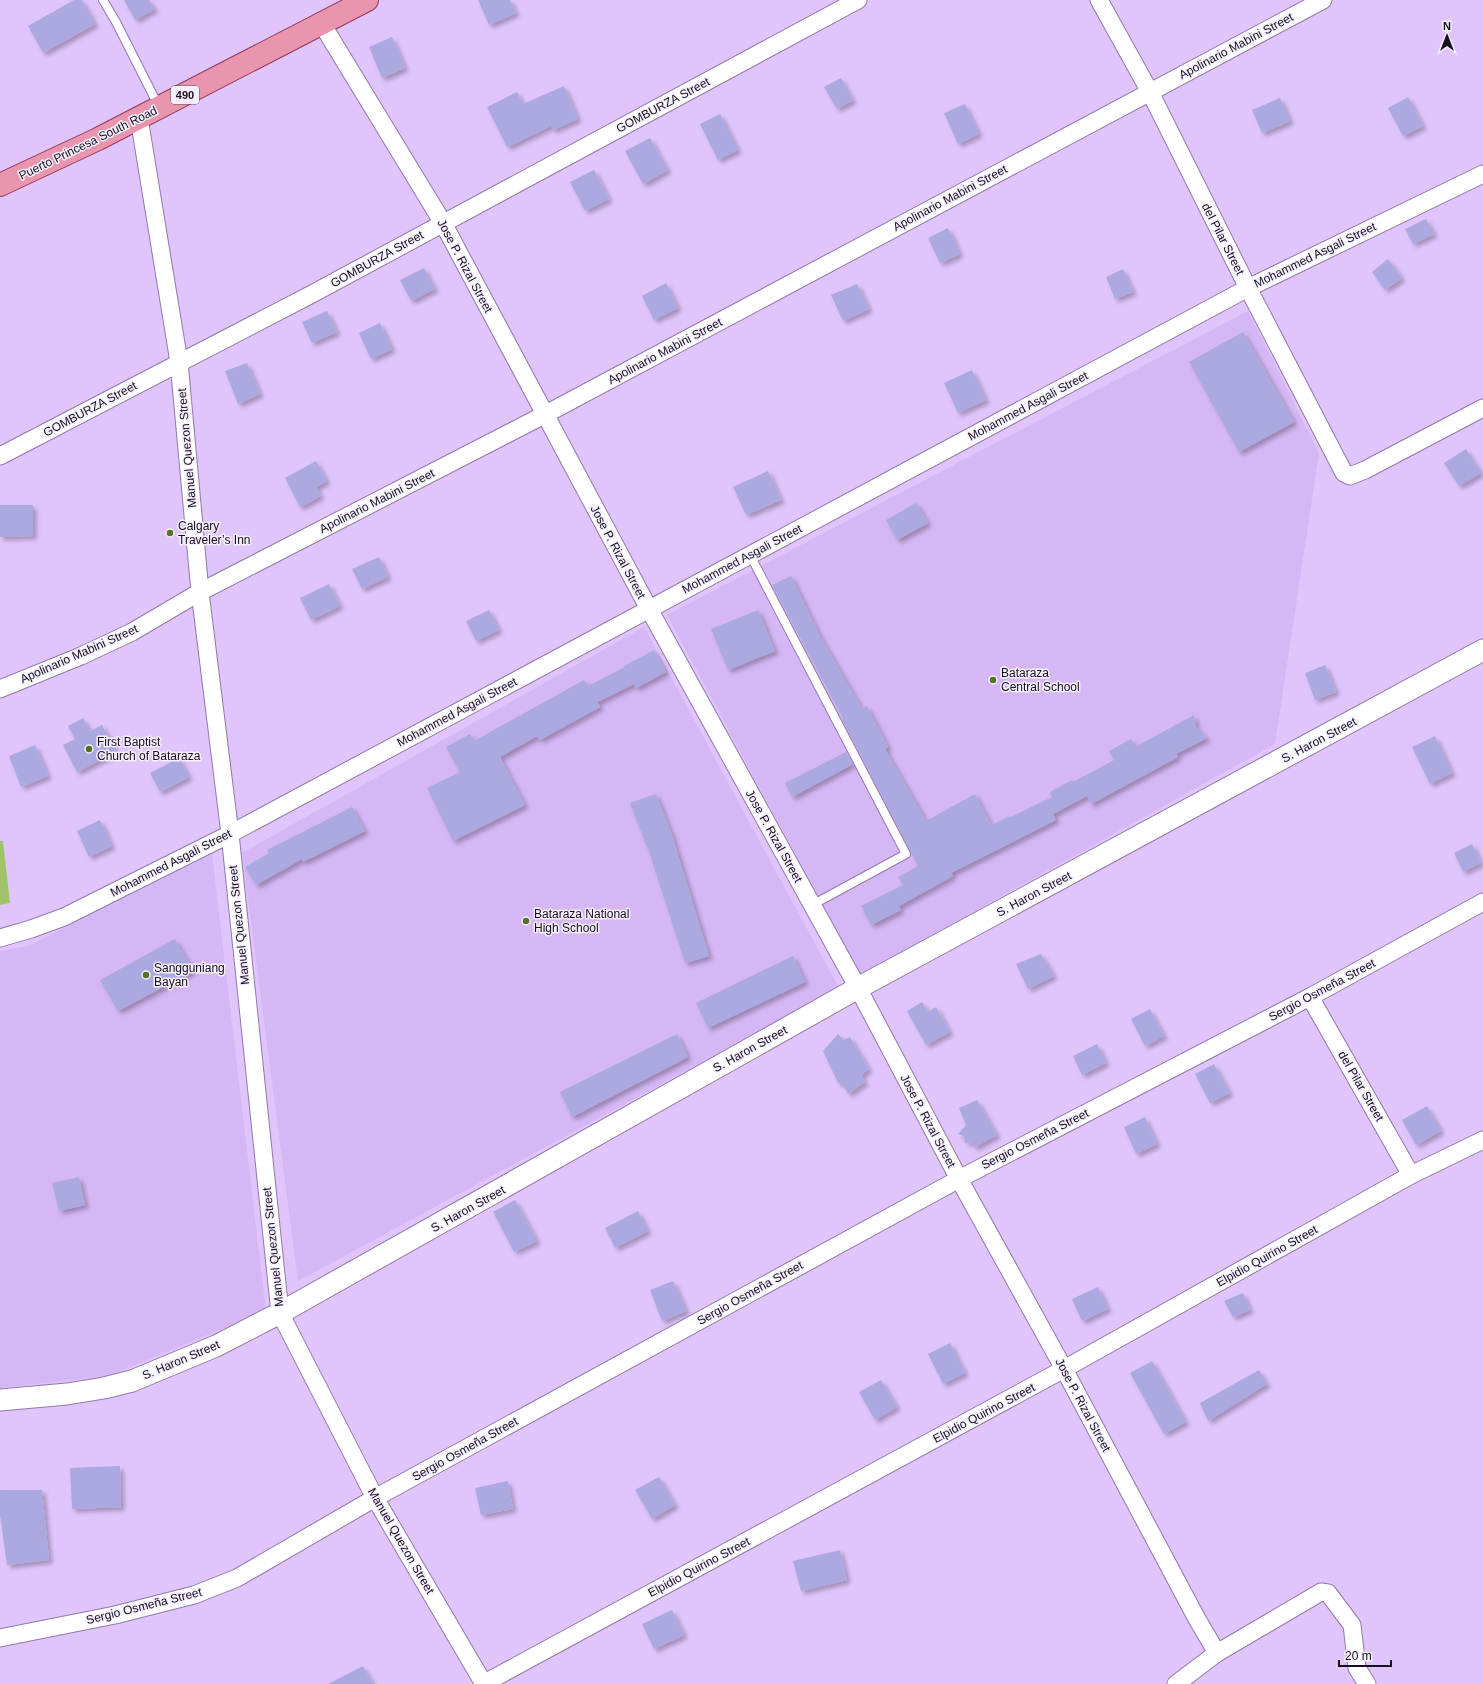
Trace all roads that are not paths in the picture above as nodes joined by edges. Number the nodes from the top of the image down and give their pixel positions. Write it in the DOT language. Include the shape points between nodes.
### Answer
graph roads {
  1 [pos="103,0"];
  2 [pos="367,0"];
  3 [pos="858,0"];
  4 [pos="1099,0"];
  5 [pos="1323,0"];
  6 [pos="322,24"];
  7 [pos="1150,92"];
  8 [pos="159,108"];
  9 [pos="139,118"];
  10 [pos="1483,174"];
  11 [pos="0,185"];
  12 [pos="443,223"];
  13 [pos="1248,288"];
  14 [pos="179,362"];
  15 [pos="1483,408"];
  16 [pos="544,415"];
  17 [pos="0,456"];
  18 [pos="750,555"];
  19 [pos="200,592"];
  20 [pos="649,609"];
  21 [pos="1483,650"];
  22 [pos="0,689"];
  23 [pos="230,834"];
  24 [pos="1483,902"];
  25 [pos="812,905"];
  26 [pos="0,938"];
  27 [pos="858,988"];
  28 [pos="1310,997"];
  29 [pos="1483,1140"];
  30 [pos="1411,1176"];
  31 [pos="959,1179"];
  32 [pos="280,1313"];
  33 [pos="1064,1369"];
  34 [pos="0,1400"];
  35 [pos="375,1498"];
  36 [pos="0,1638"];
  37 [pos="1217,1653"];
  38 [pos="483,1684"];
  39 [pos="1176,1684"];
  40 [pos="1367,1684"];
  1 -- 8 [label="lane"];
  2 -- 6 [label="main road, Puerto Princesa South Road / 490"];
  3 -- 12 [label="street, GOMBURZA Street"];
  4 -- 7 [label="street, del Pilar Street"];
  5 -- 7 [label="street, Apolinario Mabini Street"];
  6 -- 8 [label="main road, Puerto Princesa South Road / 490"];
  6 -- 12 [label="street, Jose P. Rizal Street"];
  7 -- 13 [label="street, del Pilar Street"];
  7 -- 16 [label="street, Apolinario Mabini Street"];
  8 -- 9 [label="main road, Puerto Princesa South Road / 490"];
  9 -- 11 [label="main road, Puerto Princesa South Road / 490"];
  9 -- 14 [label="street, Manuel Quezon Street"];
  10 -- 13 [label="street, Mohammed Asgali Street"];
  12 -- 14 [label="street, GOMBURZA Street"];
  12 -- 16 [label="street, Jose P. Rizal Street"];
  13 -- 15 [label="street, del Pilar Street" via="1342,471 1348,476 1365,470"];
  13 -- 18 [label="street, Mohammed Asgali Street"];
  14 -- 17 [label="street, GOMBURZA Street"];
  14 -- 19 [label="street, Manuel Quezon Street"];
  16 -- 19 [label="street, Apolinario Mabini Street"];
  16 -- 20 [label="street, Jose P. Rizal Street"];
  18 -- 20 [label="street, Mohammed Asgali Street"];
  18 -- 25 [label="lane" via="906,854"];
  19 -- 22 [label="street, Apolinario Mabini Street" via="132,632"];
  19 -- 23 [label="street, Manuel Quezon Street"];
  20 -- 23 [label="street, Mohammed Asgali Street"];
  20 -- 25 [label="street, Jose P. Rizal Street"];
  21 -- 27 [label="street, S. Haron Street"];
  23 -- 26 [label="street, Mohammed Asgali Street" via="64,917 31,930"];
  23 -- 32 [label="street, Manuel Quezon Street"];
  24 -- 28 [label="street, Sergio Osmeña Street"];
  25 -- 27 [label="street, Jose P. Rizal Street"];
  27 -- 31 [label="street, Jose P. Rizal Street"];
  27 -- 32 [label="street, S. Haron Street"];
  28 -- 30 [label="street, del Pilar Street"];
  28 -- 31 [label="street, Sergio Osmeña Street"];
  29 -- 30 [label="street, Elpidio Quirino Street"];
  30 -- 33 [label="street, Elpidio Quirino Street"];
  31 -- 33 [label="street, Jose P. Rizal Street"];
  31 -- 35 [label="street, Sergio Osmeña Street"];
  32 -- 34 [label="street, S. Haron Street" via="216,1346 132,1381 67,1394"];
  32 -- 35 [label="street, Manuel Quezon Street"];
  33 -- 37 [label="street, Jose P. Rizal Street"];
  33 -- 38 [label="street, Elpidio Quirino Street"];
  35 -- 36 [label="street, Sergio Osmeña Street" via="237,1578 194,1595 115,1615"];
  35 -- 38 [label="street, Manuel Quezon Street"];
  37 -- 39 [label="street"];
  37 -- 40 [label="street" via="1318,1593 1324,1592 1337,1603 1352,1625 1357,1668"];
}
